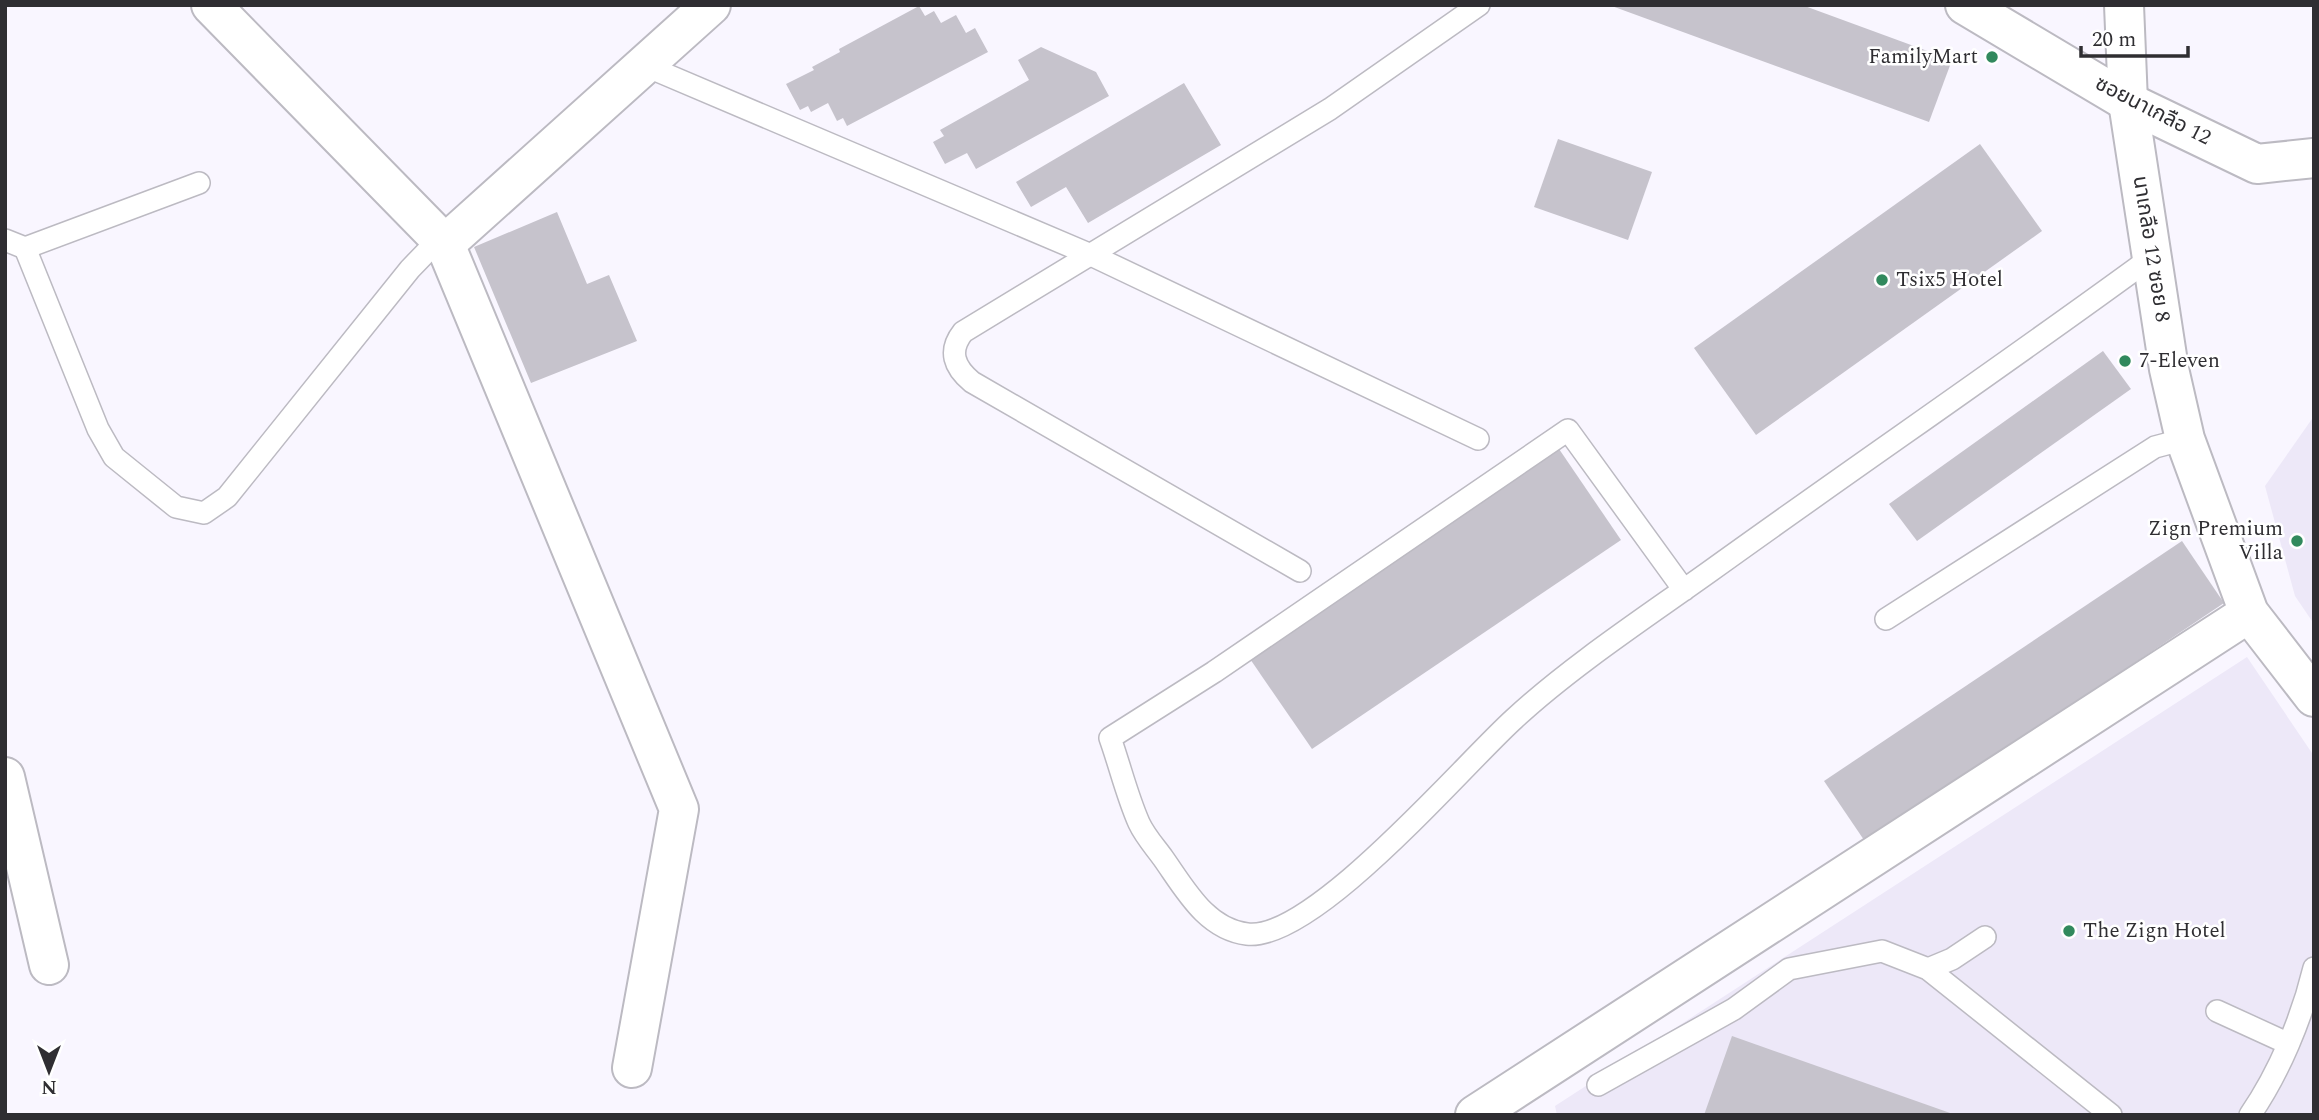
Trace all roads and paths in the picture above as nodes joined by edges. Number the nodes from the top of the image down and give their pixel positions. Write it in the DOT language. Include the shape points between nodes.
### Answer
graph roads {
  1 [pos="212,5"];
  2 [pos="711,5"];
  3 [pos="1479,5"];
  4 [pos="1965,5"];
  5 [pos="2124,5"];
  6 [pos="646,66"];
  7 [pos="2128,102"];
  8 [pos="2314,158"];
  9 [pos="199,183"];
  10 [pos="442,241"];
  11 [pos="15,244"];
  12 [pos="1091,255"];
  13 [pos="2152,257"];
  14 [pos="1478,439"];
  15 [pos="2185,439"];
  16 [pos="1300,571"];
  17 [pos="1684,590"];
  18 [pos="2249,612"];
  19 [pos="1886,619"];
  20 [pos="2314,697"];
  21 [pos="5,777"];
  22 [pos="1985,937"];
  23 [pos="49,965"];
  24 [pos="2314,968"];
  25 [pos="1928,969"];
  26 [pos="2217,1011"];
  27 [pos="2287,1043"];
  28 [pos="632,1068"];
  29 [pos="1598,1085"];
  30 [pos="1475,1115"];
  31 [pos="2111,1115"];
  32 [pos="2250,1115"];
  1 -- 10 [label="street"];
  2 -- 6 [label="street"];
  3 -- 12 [label="lane" via="1330,108"];
  4 -- 7 [label="street, ซอยนาเกลือ 12"];
  5 -- 7 [label="street, นาเกลือ 12 ซอย 8"];
  6 -- 10 [label="street"];
  6 -- 12 [label="lane"];
  7 -- 8 [label="street, ซอยนาเกลือ 12" via="2257,164"];
  7 -- 13 [label="street, นาเกลือ 12 ซอย 8"];
  9 -- 11 [label="lane"];
  10 -- 11 [label="lane" via="410,270 227,497 204,513 176,507 114,457"];
  10 -- 28 [label="street" via="679,809"];
  12 -- 14 [label="lane"];
  12 -- 16 [label="lane" via="963,332 953,352 960,372"];
  13 -- 15 [label="street, นาเกลือ 12 ซอย 8"];
  13 -- 17 [label="lane"];
  15 -- 18 [label="street, นาเกลือ 12 ซอย 8"];
  15 -- 19 [label="lane" via="2155,447"];
  17 -- 17 [label="lane" via="1515,717 1335,891 1273,932 1251,935 1225,930 1196,906 1140,825 1110,738 1214,673 1568,430"];
  18 -- 20 [label="street, นาเกลือ 12 ซอย 8"];
  18 -- 30 [label="street"];
  21 -- 23 [label="street"];
  22 -- 25 [label="lane"];
  24 -- 27 [label="lane"];
  25 -- 29 [label="lane" via="1882,951 1789,969 1734,1009"];
  25 -- 31 [label="lane"];
  26 -- 27 [label="lane"];
  27 -- 32 [label="lane"];
}
